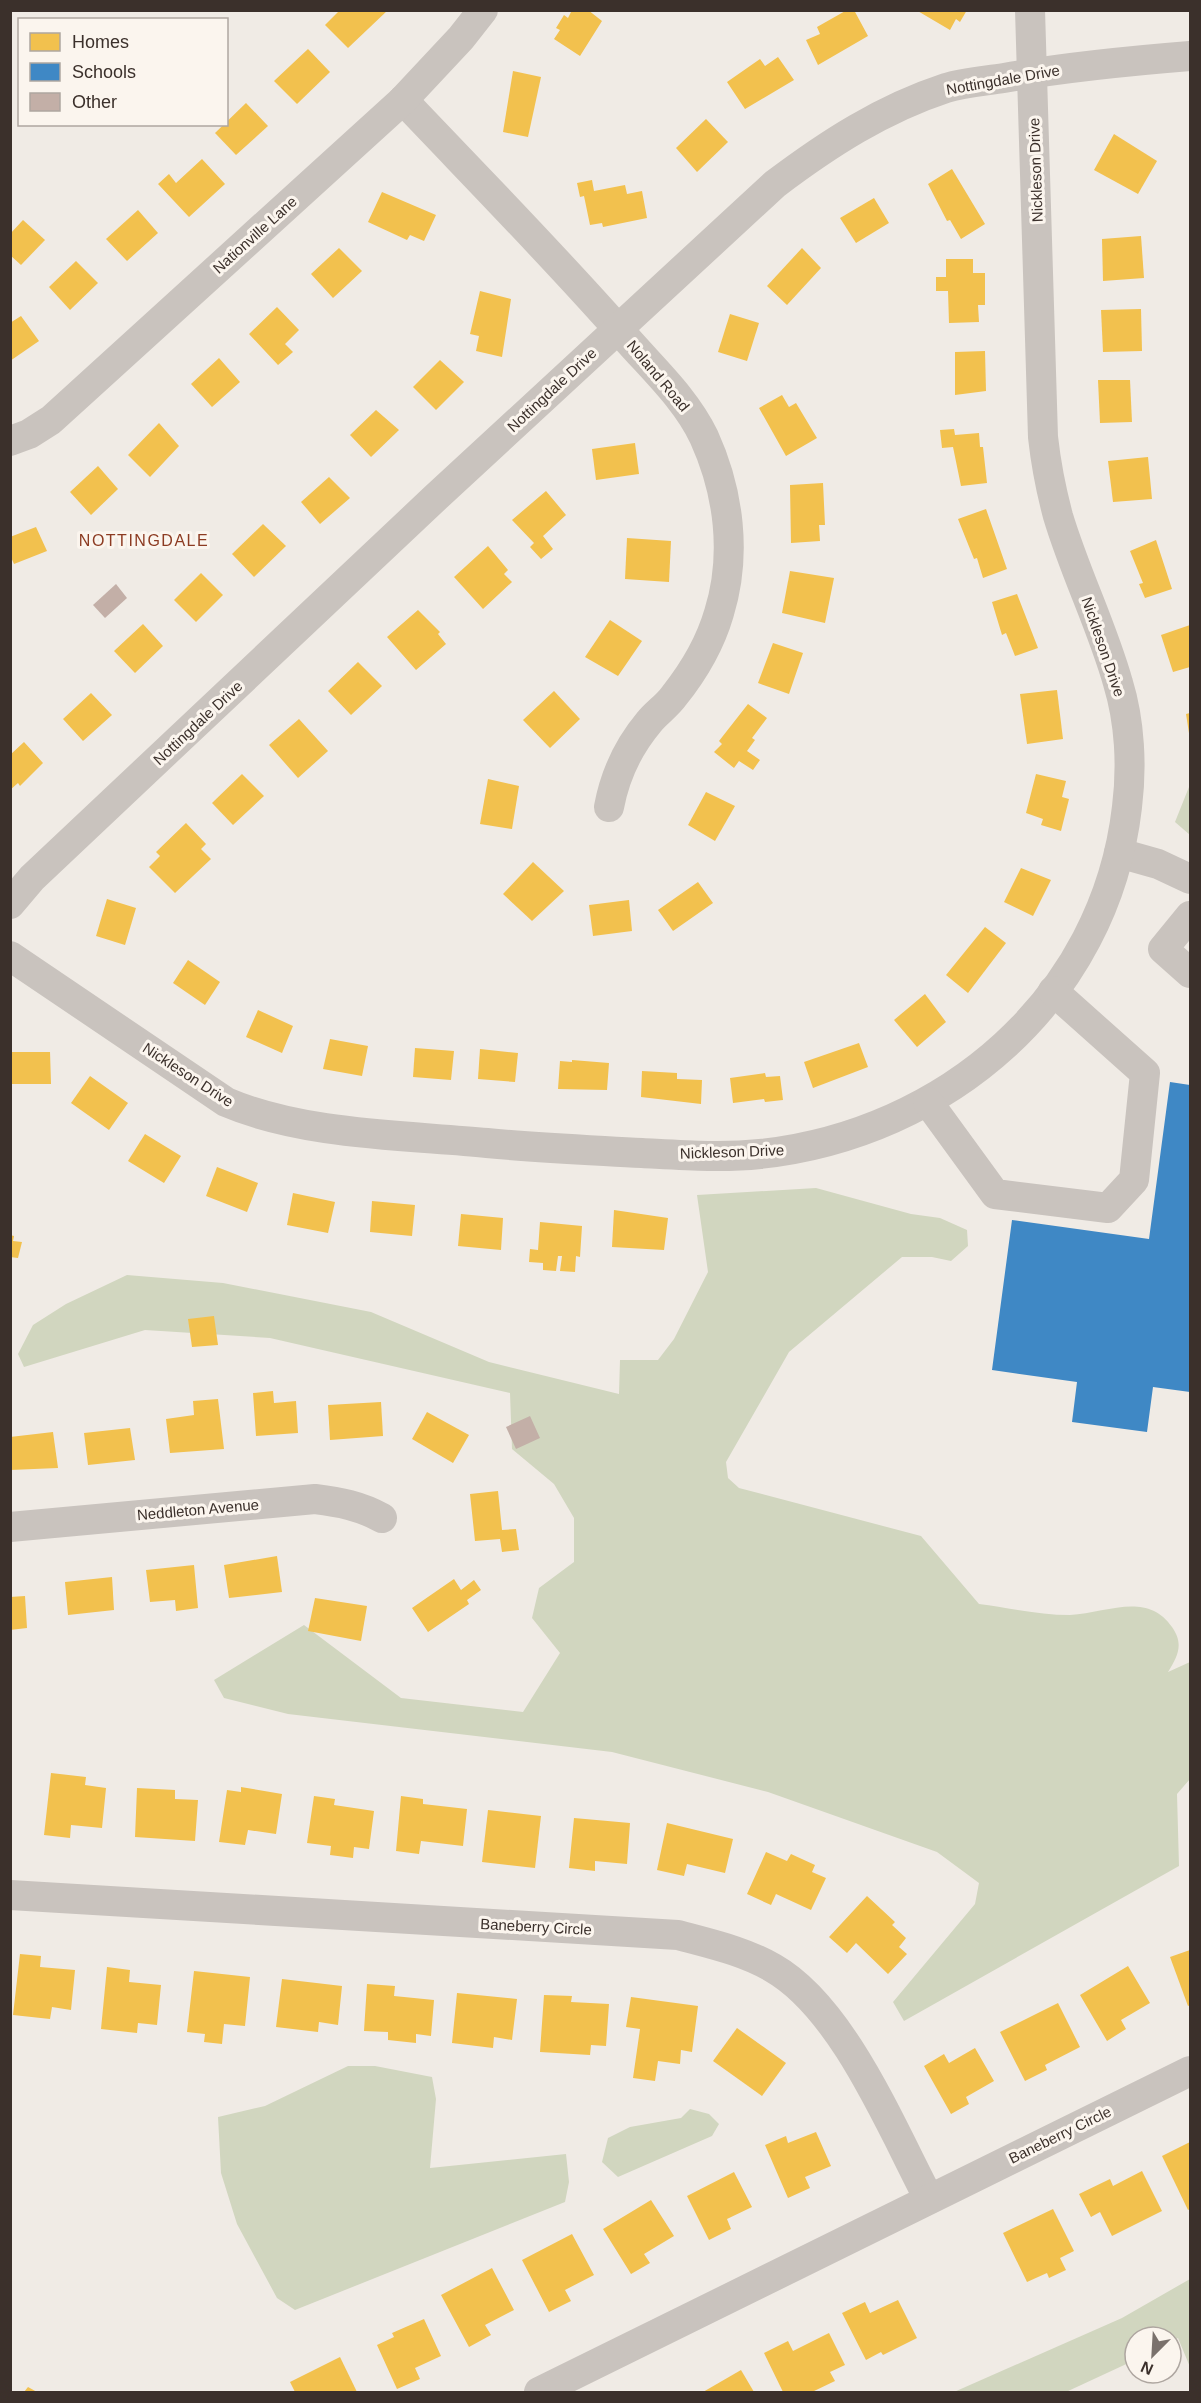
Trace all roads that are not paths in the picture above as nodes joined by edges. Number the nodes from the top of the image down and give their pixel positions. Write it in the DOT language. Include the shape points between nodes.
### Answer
graph roads {
  1 [pos="483,10"];
  2 [pos="1030,10"];
  3 [pos="1191,56"];
  4 [pos="1032,73"];
  5 [pos="403,100"];
  6 [pos="618,329"];
  7 [pos="10,441"];
  8 [pos="609,807"];
  9 [pos="1119,852"];
  10 [pos="1191,879"];
  11 [pos="10,904"];
  12 [pos="1191,916"];
  13 [pos="10,956"];
  14 [pos="1191,973"];
  15 [pos="1053,991"];
  16 [pos="928,1102"];
  17 [pos="382,1518"];
  18 [pos="10,1527"];
  19 [pos="10,1895"];
  20 [pos="1191,2071"];
  21 [pos="929,2199"];
  22 [pos="539,2392"];
  1 -- 5 [label="street, Nationville Lane"];
  2 -- 4 [label="street, Nickleson Drive"];
  3 -- 4 [label="street, Nottingdale Drive"];
  4 -- 6 [label="street, Nottingdale Drive" via="948,87 861,125 817,152 775,184"];
  4 -- 9 [label="street, Nickleson Drive" via="1043,437 1058,515 1119,683 1126,718 1127,807"];
  5 -- 6 [label="street, Noland Road"];
  5 -- 7 [label="street, Nationville Lane" via="51,420"];
  6 -- 8 [label="street, Noland Road" via="684,404 703,435 722,486 729,540 727,576 710,639 687,680 632,744"];
  6 -- 11 [label="street, Nottingdale Drive" via="32,878"];
  9 -- 10 [label="street"];
  9 -- 15 [label="street, Nickleson Drive" via="1087,937"];
  12 -- 14 [label="street" via="1163,950"];
  13 -- 16 [label="street, Nickleson Drive" via="226,1102 283,1122 542,1148 716,1156 795,1149 841,1138"];
  15 -- 16 [label="street, Nickleson Drive" via="1009,1042 966,1079"];
  15 -- 16 [label="street" via="1145,1073 1134,1180 1108,1208 995,1194"];
  17 -- 18 [label="street, Neddleton Avenue" via="344,1502 315,1499"];
  19 -- 21 [label="street, Baneberry Circle" via="678,1935 746,1954 775,1969 817,2005 848,2045"];
  20 -- 21 [label="street, Baneberry Circle"];
  21 -- 22 [label="street, Baneberry Circle"];
}
